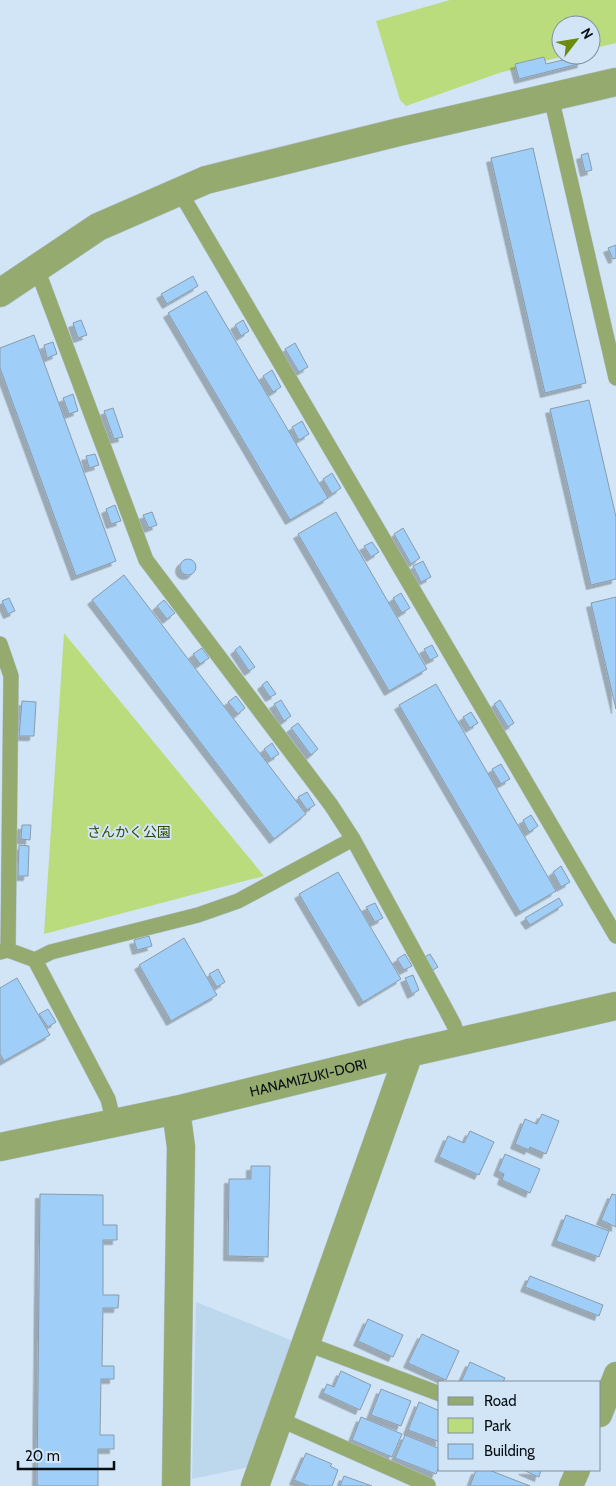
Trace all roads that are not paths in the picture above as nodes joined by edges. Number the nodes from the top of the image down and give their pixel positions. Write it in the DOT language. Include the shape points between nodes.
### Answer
graph roads {
  1 [pos="616,82"];
  2 [pos="551,97"];
  3 [pos="180,192"];
  4 [pos="37,269"];
  5 [pos="0,294"];
  6 [pos="616,378"];
  7 [pos="0,644"];
  8 [pos="353,838"];
  9 [pos="616,936"];
  10 [pos="4,951"];
  11 [pos="35,960"];
  12 [pos="616,1006"];
  13 [pos="459,1042"];
  14 [pos="409,1054"];
  15 [pos="176,1110"];
  16 [pos="114,1123"];
  17 [pos="0,1147"];
  18 [pos="305,1343"];
  19 [pos="616,1374"];
  20 [pos="438,1393"];
  21 [pos="601,1412"];
  22 [pos="279,1419"];
  23 [pos="578,1471"];
  24 [pos="428,1484"];
  25 [pos="176,1486"];
  26 [pos="255,1486"];
  27 [pos="571,1486"];
  1 -- 2 [label="street"];
  2 -- 3 [label="street" via="206,180"];
  2 -- 6 [label="lane"];
  3 -- 4 [label="street" via="98,227"];
  3 -- 9 [label="lane"];
  4 -- 5 [label="street"];
  4 -- 8 [label="lane" via="146,560 326,797"];
  7 -- 10 [label="lane" via="12,684"];
  8 -- 11 [label="lane" via="238,901 198,916 51,952"];
  8 -- 13 [label="lane" via="450,1016"];
  10 -- 11 [label="lane"];
  11 -- 16 [label="lane" via="108,1099"];
  12 -- 13 [label="street, HANAMIZUKI-DORI"];
  13 -- 14 [label="street, HANAMIZUKI-DORI"];
  14 -- 15 [label="street, HANAMIZUKI-DORI"];
  14 -- 18 [label="street"];
  15 -- 16 [label="street, HANAMIZUKI-DORI"];
  15 -- 25 [label="street" via="181,1147"];
  16 -- 17 [label="street, HANAMIZUKI-DORI"];
  18 -- 20 [label="lane"];
  18 -- 22 [label="street"];
  19 -- 21 [label="street"];
  22 -- 24 [label="lane"];
  22 -- 26 [label="street"];
  23 -- 27 [label="street"];
}
